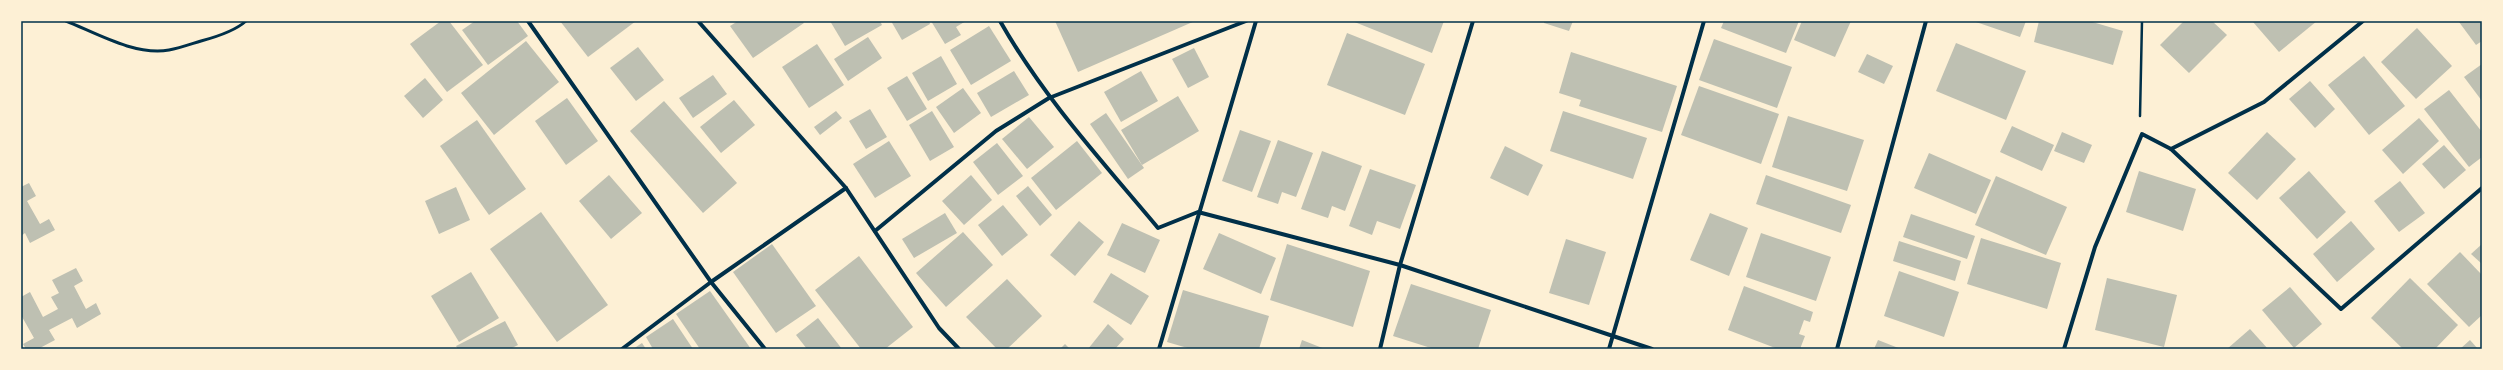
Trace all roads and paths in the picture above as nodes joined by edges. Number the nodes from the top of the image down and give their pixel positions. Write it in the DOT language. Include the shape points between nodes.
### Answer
graph roads {
  1 [pos="66,21"];
  2 [pos="246,21"];
  3 [pos="528,21"];
  4 [pos="698,21"];
  5 [pos="1000,21"];
  6 [pos="1246,21"];
  7 [pos="1256,21"];
  8 [pos="1473,21"];
  9 [pos="1704,21"];
  10 [pos="1926,21"];
  11 [pos="2142,21"];
  12 [pos="2363,21"];
  13 [pos="1049,98"];
  14 [pos="2142,134"];
  15 [pos="2171,149"];
  16 [pos="846,188"];
  17 [pos="2482,188"];
  18 [pos="1198,212"];
  19 [pos="875,230"];
  20 [pos="1400,265"];
  21 [pos="711,282"];
  22 [pos="1612,337"];
  23 [pos="622,349"];
  24 [pos="765,349"];
  25 [pos="959,349"];
  26 [pos="1159,349"];
  27 [pos="1380,349"];
  28 [pos="1609,349"];
  29 [pos="1652,349"];
  30 [pos="1838,349"];
  31 [pos="2064,349"];
  1 -- 2 [label="lane" via="126,45 148,50 168,50 209,39"];
  3 -- 21 [label="street"];
  4 -- 16 [label="street"];
  5 -- 13 [label="street" via="1019,55"];
  6 -- 13 [label="street"];
  7 -- 18 [label="street"];
  8 -- 20 [label="street"];
  9 -- 22 [label="street"];
  10 -- 30 [label="street"];
  11 -- 14 [label="path" via="2139,104"];
  12 -- 15 [label="street" via="2264,102"];
  13 -- 18 [label="street" via="1158,228"];
  13 -- 19 [label="street" via="996,131"];
  14 -- 15 [label="street"];
  14 -- 31 [label="street" via="2095,247"];
  15 -- 17 [label="street" via="2341,309"];
  16 -- 19 [label="street"];
  16 -- 21 [label="street"];
  18 -- 20 [label="street"];
  18 -- 26 [label="street"];
  19 -- 25 [label="street" via="939,328"];
  20 -- 22 [label="street"];
  20 -- 27 [label="street"];
  21 -- 23 [label="street"];
  21 -- 24 [label="street"];
  22 -- 28 [label="street"];
  22 -- 29 [label="street"];
}
